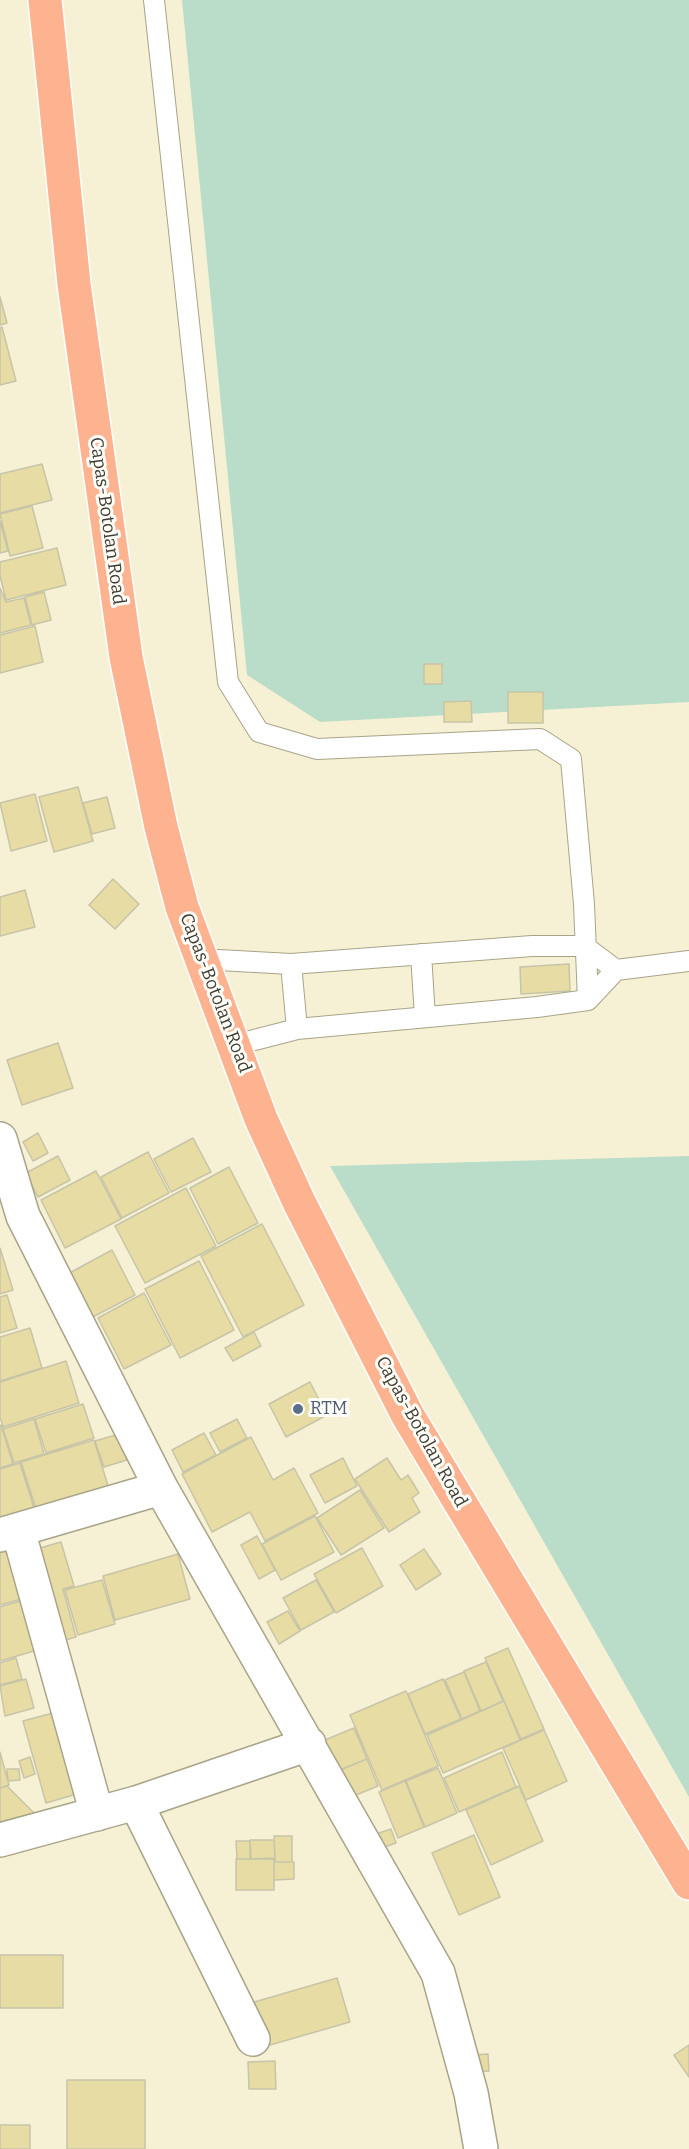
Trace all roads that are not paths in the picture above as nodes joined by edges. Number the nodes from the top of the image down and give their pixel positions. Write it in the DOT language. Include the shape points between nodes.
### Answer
graph roads {
  1 [pos="45,0"];
  2 [pos="154,0"];
  3 [pos="584,946"];
  4 [pos="421,954"];
  5 [pos="200,960"];
  6 [pos="689,962"];
  7 [pos="291,964"];
  8 [pos="616,970"];
  9 [pos="588,1000"];
  10 [pos="425,1017"];
  11 [pos="297,1029"];
  12 [pos="235,1045"];
  13 [pos="0,1139"];
  14 [pos="11,1220"];
  15 [pos="161,1488"];
  16 [pos="9,1533"];
  17 [pos="309,1744"];
  18 [pos="136,1803"];
  19 [pos="97,1814"];
  20 [pos="0,1840"];
  21 [pos="689,1883"];
  22 [pos="253,2039"];
  23 [pos="481,2149"];
  1 -- 5 [label="main road, Capas-Botolan Road" via="74,284 126,657 161,826"];
  2 -- 3 [label="lane" via="228,682 259,732 318,749 540,739 571,759"];
  3 -- 4 [label="lane"];
  3 -- 8 [label="lane"];
  3 -- 9 [label="lane"];
  4 -- 7 [label="lane"];
  4 -- 10 [label="lane"];
  5 -- 7 [label="lane"];
  5 -- 12 [label="main road, Capas-Botolan Road"];
  6 -- 8 [label="lane"];
  7 -- 11 [label="lane"];
  8 -- 9 [label="lane"];
  9 -- 10 [label="lane"];
  10 -- 11 [label="lane"];
  11 -- 12 [label="lane"];
  12 -- 21 [label="main road, Capas-Botolan Road" via="261,1119 299,1202 408,1416"];
  13 -- 14 [label="street"];
  14 -- 15 [label="street"];
  15 -- 16 [label="street"];
  15 -- 17 [label="street"];
  16 -- 19 [label="street"];
  17 -- 18 [label="street"];
  17 -- 23 [label="street" via="438,1973 471,2093"];
  18 -- 19 [label="street"];
  18 -- 22 [label="street"];
  19 -- 20 [label="street"];
}
